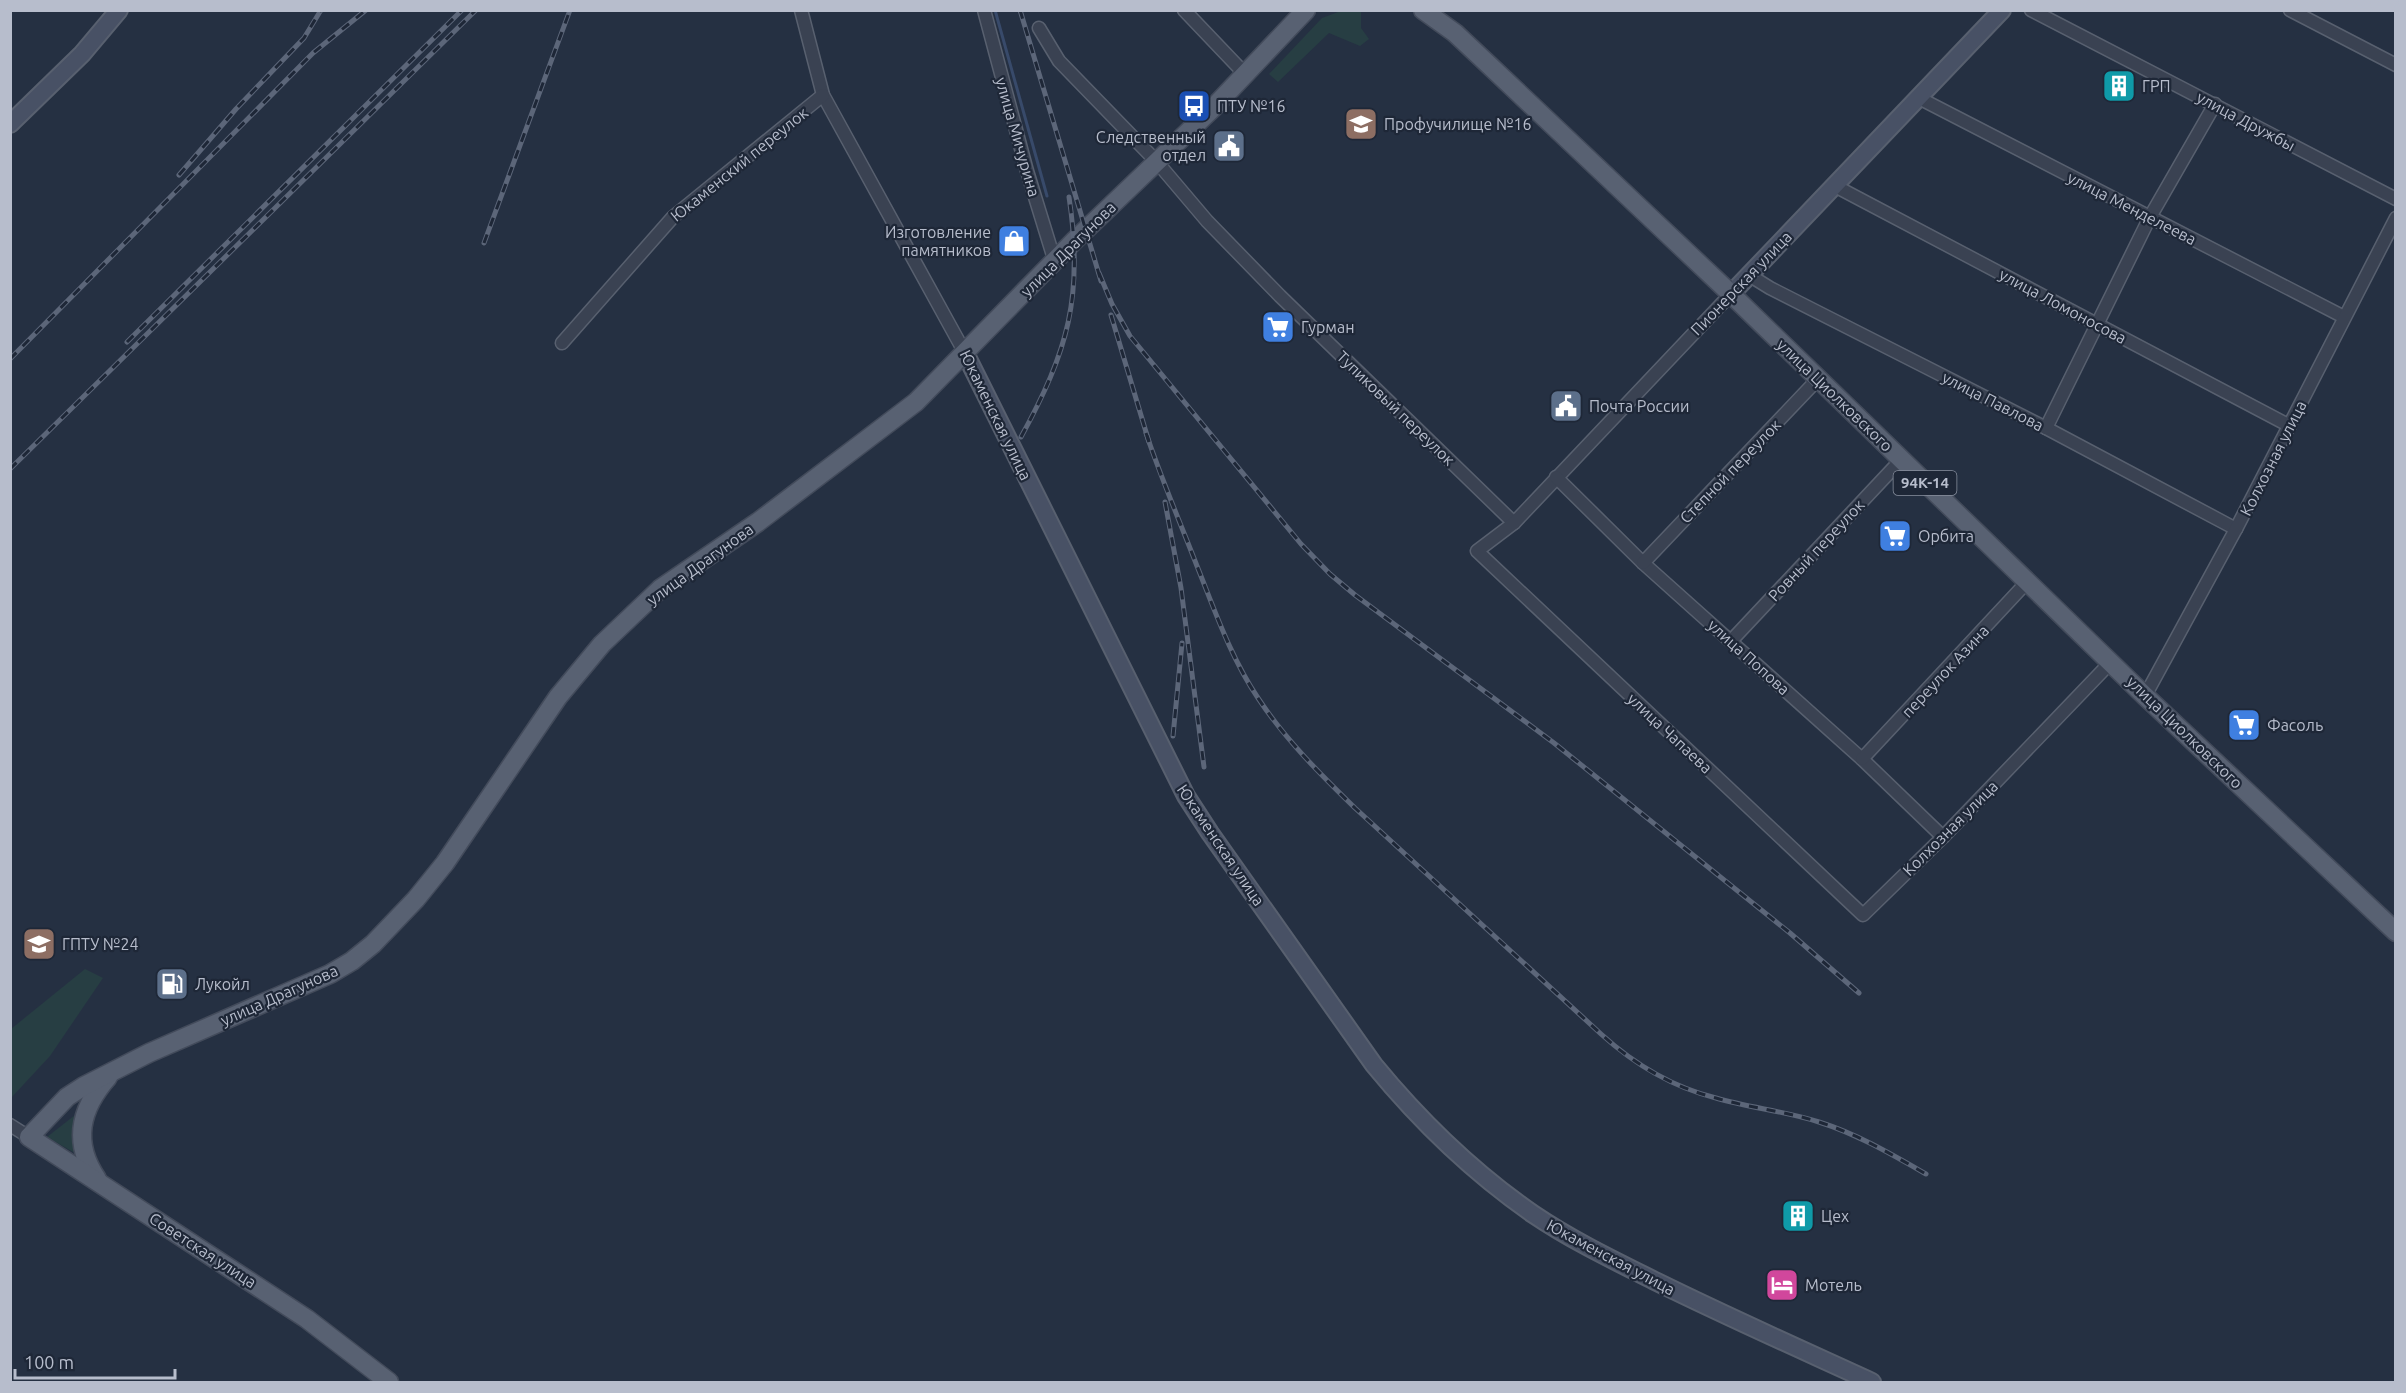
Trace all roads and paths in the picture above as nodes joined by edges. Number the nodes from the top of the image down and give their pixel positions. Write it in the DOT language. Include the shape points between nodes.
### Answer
graph roads {
  1 [pos="801,10"];
  2 [pos="984,10"];
  3 [pos="1184,10"];
  4 [pos="1299,10"];
  5 [pos="1306,10"];
  6 [pos="1423,10"];
  7 [pos="1442,10"];
  8 [pos="2002,10"];
  9 [pos="2031,10"];
  10 [pos="2290,10"];
  11 [pos="118,12"];
  12 [pos="1039,28"];
  13 [pos="1286,30"];
  14 [pos="1455,33"];
  15 [pos="2396,65"];
  16 [pos="1245,74"];
  17 [pos="823,95"];
  18 [pos="1919,98"];
  19 [pos="2215,104"];
  20 [pos="10,124"];
  21 [pos="1157,162"];
  22 [pos="1835,186"];
  23 [pos="2396,199"];
  24 [pos="2150,217"];
  25 [pos="2396,218"];
  26 [pos="1055,262"];
  27 [pos="1749,275"];
  28 [pos="1731,294"];
  29 [pos="2344,316"];
  30 [pos="2097,325"];
  31 [pos="562,343"];
  32 [pos="965,353"];
  33 [pos="1818,379"];
  34 [pos="2290,426"];
  35 [pos="2046,428"];
  36 [pos="1901,460"];
  37 [pos="1556,477"];
  38 [pos="1514,523"];
  39 [pos="2236,529"];
  40 [pos="1477,551"];
  41 [pos="1642,562"];
  42 [pos="2027,582"];
  43 [pos="1731,641"];
  44 [pos="2111,662"];
  45 [pos="2145,696"];
  46 [pos="1862,759"];
  47 [pos="1942,837"];
  48 [pos="1863,915"];
  49 [pos="2396,932"];
  50 [pos="113,1071"];
  51 [pos="10,1125"];
  52 [pos="29,1137"];
  53 [pos="100,1184"];
  54 [pos="389,1383"];
  55 [pos="1872,1383"];
  1 -- 17 [label="street, Юкаменская улица"];
  2 -- 26 [label="street, улица Мичурина"];
  3 -- 16 [label="street"];
  4 -- 13 [label="main road, улица Драгунова"];
  5 -- 13 [label="main road, улица Драгунова"];
  6 -- 14 [label="main road, улица Циолковского"];
  7 -- 14 [label="main road, улица Циолковского"];
  8 -- 18 [label="street, Пионерская улица"];
  9 -- 19 [label="street, улица Дружбы"];
  10 -- 15 [label="street"];
  11 -- 20 [label="street" via="82,54"];
  12 -- 21 [label="street, Тупиковый переулок" via="1059,61"];
  13 -- 16 [label="main road, улица Драгунова"];
  14 -- 28 [label="main road, улица Циолковского / 94К-14"];
  16 -- 21 [label="main road, улица Драгунова"];
  17 -- 31 [label="street, Юкаменский переулок" via="673,217"];
  17 -- 32 [label="street, Юкаменская улица"];
  18 -- 22 [label="street, Пионерская улица"];
  18 -- 24 [label="street, улица Менделеева"];
  19 -- 23 [label="street, улица Дружбы"];
  19 -- 24 [label="street"];
  21 -- 26 [label="main road, улица Драгунова"];
  21 -- 38 [label="street, Тупиковый переулок" via="1207,221 1272,287"];
  22 -- 27 [label="street, Пионерская улица"];
  22 -- 30 [label="street, улица Ломоносова"];
  24 -- 29 [label="street, улица Менделеева"];
  24 -- 30 [label="street"];
  25 -- 29 [label="street, Колхозная улица"];
  26 -- 32 [label="main road, улица Драгунова"];
  27 -- 28 [label="street, Пионерская улица"];
  27 -- 35 [label="street, улица Павлова"];
  28 -- 33 [label="main road, улица Циолковского / 94К-14"];
  28 -- 37 [label="street, Пионерская улица"];
  29 -- 34 [label="street, Колхозная улица"];
  30 -- 34 [label="street, улица Ломоносова"];
  30 -- 35 [label="street"];
  32 -- 50 [label="main road, улица Драгунова" via="916,402 758,522 660,589 602,644 558,697 444,863 373,944 330,974"];
  32 -- 55 [label="street, Юкаменская улица" via="1197,815 1395,1090 1504,1193 1571,1238"];
  33 -- 36 [label="main road, улица Циолковского / 94К-14"];
  33 -- 41 [label="street, Степной переулок"];
  34 -- 39 [label="street, Колхозная улица"];
  35 -- 39 [label="street, улица Павлова"];
  36 -- 42 [label="main road, улица Циолковского / 94К-14"];
  36 -- 43 [label="street, Ровный переулок"];
  37 -- 38 [label="street, Пионерская улица"];
  37 -- 41 [label="street, улица Попова"];
  38 -- 40 [label="street, Пионерская улица"];
  39 -- 45 [label="street, Колхозная улица"];
  40 -- 48 [label="street, улица Чапаева"];
  41 -- 43 [label="street, улица Попова"];
  42 -- 44 [label="main road, улица Циолковского / 94К-14"];
  42 -- 46 [label="street, переулок Азина"];
  43 -- 46 [label="street, улица Попова"];
  44 -- 45 [label="main road, улица Циолковского / 94К-14"];
  44 -- 47 [label="street, Колхозная улица"];
  45 -- 49 [label="main road, улица Циолковского / 94К-14"];
  46 -- 47 [label="street, улица Попова"];
  47 -- 48 [label="street, Колхозная улица"];
  50 -- 52 [label="main road, улица Драгунова" via="67,1097"];
  50 -- 53 [label="main road" via="97,1089 82,1128 88,1165"];
  51 -- 52 [label="street, Советская улица"];
  52 -- 53 [label="main road, Советская улица"];
  53 -- 54 [label="main road, Советская улица" via="307,1319"];
}
